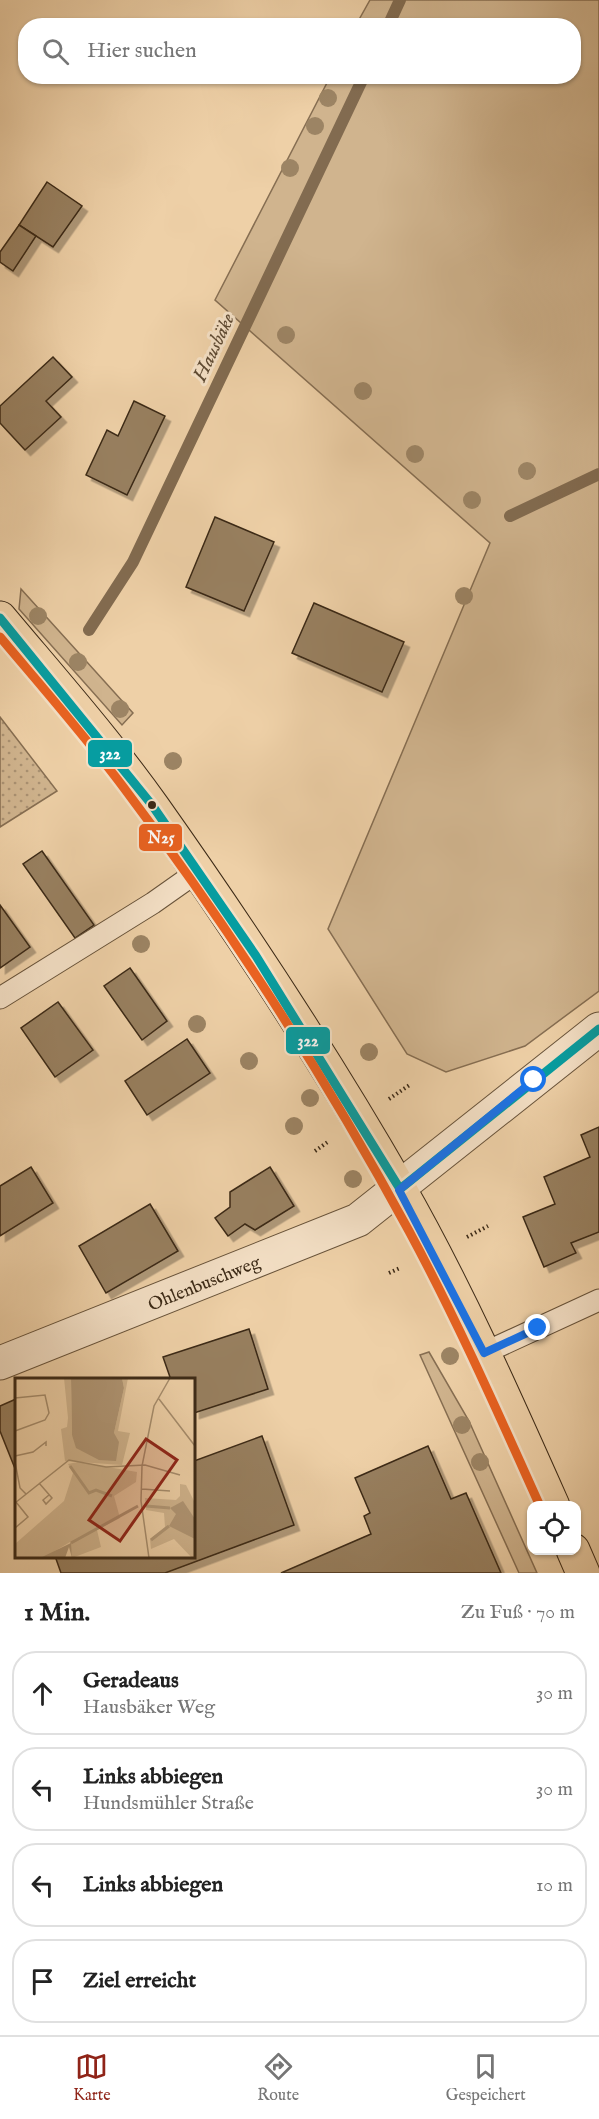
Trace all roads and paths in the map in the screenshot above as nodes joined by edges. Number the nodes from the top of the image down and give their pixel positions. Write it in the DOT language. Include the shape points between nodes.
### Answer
graph roads {
  1 [pos="0,618"];
  2 [pos="197,872"];
  3 [pos="0,998"];
  4 [pos="599,1029"];
  5 [pos="399,1190"];
  6 [pos="599,1300"];
  7 [pos="484,1353"];
  8 [pos="0,1363"];
  9 [pos="551,1501"];
  10 [pos="575,1555"];
  11 [pos="583,1573"];
  1 -- 2 [label="main road" via="152,805"];
  2 -- 3 [label="lane"];
  2 -- 5 [label="main road" via="256,956"];
  4 -- 5 [label="street, Ohlenbuschweg"];
  5 -- 7 [label="main road"];
  5 -- 8 [label="street, Ohlenbuschweg" via="348,1225"];
  6 -- 7 [label="lane"];
  7 -- 9 [label="main road"];
  10 -- 11 [label="main road"];
}
